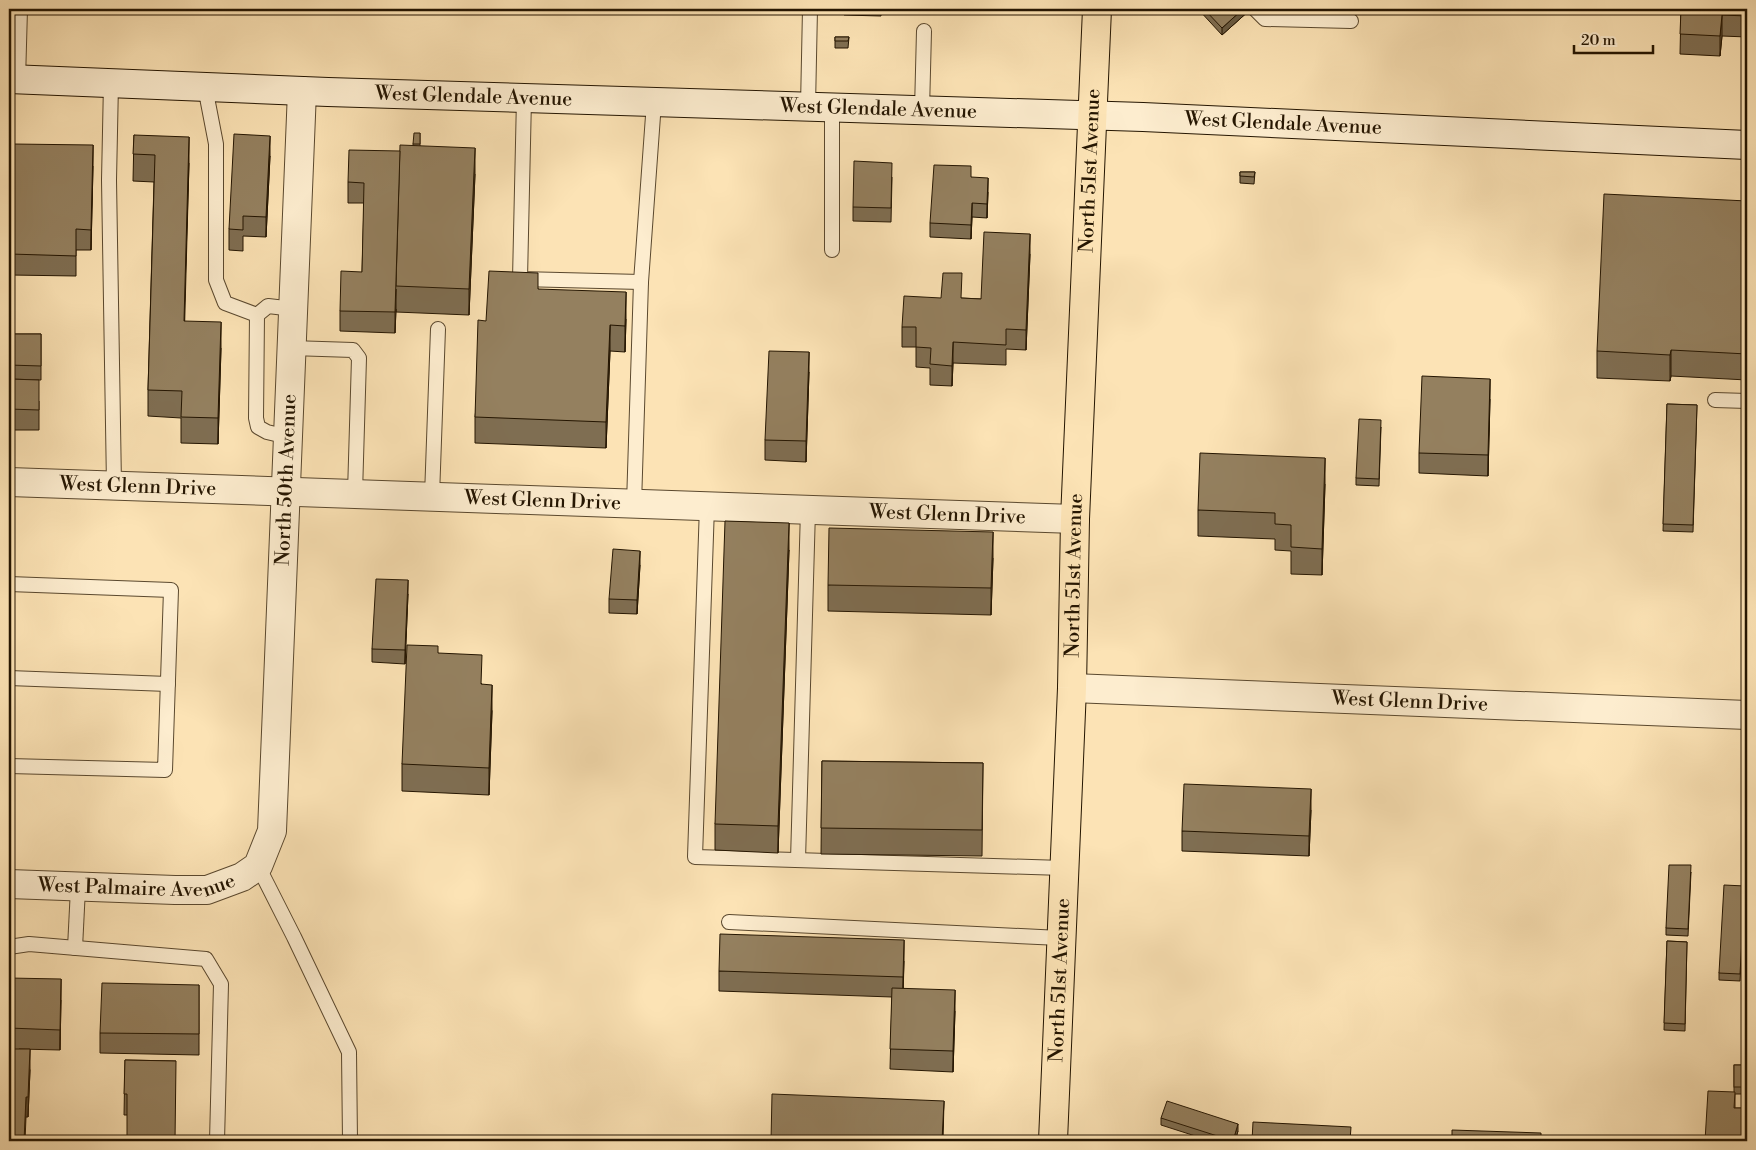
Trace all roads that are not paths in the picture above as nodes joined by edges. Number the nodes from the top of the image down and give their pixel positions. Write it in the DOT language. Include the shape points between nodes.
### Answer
graph roads {
  1 [pos="20,9"];
  2 [pos="810,9"];
  3 [pos="1097,9"];
  4 [pos="1255,9"];
  5 [pos="1350,21"];
  6 [pos="924,31"];
  7 [pos="14,80"];
  8 [pos="111,83"];
  9 [pos="205,87"];
  10 [pos="302,91"];
  11 [pos="524,98"];
  12 [pos="654,102"];
  13 [pos="820,107"];
  14 [pos="922,110"];
  15 [pos="1093,116"];
  16 [pos="1747,145"];
  17 [pos="832,250"];
  18 [pos="641,282"];
  19 [pos="294,309"];
  20 [pos="257,315"];
  21 [pos="438,328"];
  22 [pos="292,348"];
  23 [pos="1715,400"];
  24 [pos="1747,401"];
  25 [pos="288,436"];
  26 [pos="9,482"];
  27 [pos="114,485"];
  28 [pos="286,491"];
  29 [pos="355,494"];
  30 [pos="432,496"];
  31 [pos="634,504"];
  32 [pos="707,506"];
  33 [pos="808,510"];
  34 [pos="1075,520"];
  35 [pos="9,584"];
  36 [pos="9,678"];
  37 [pos="168,684"];
  38 [pos="1072,688"];
  39 [pos="1747,715"];
  40 [pos="9,766"];
  41 [pos="798,860"];
  42 [pos="258,866"];
  43 [pos="1063,868"];
  44 [pos="9,884"];
  45 [pos="78,888"];
  46 [pos="729,922"];
  47 [pos="1060,938"];
  48 [pos="9,947"];
  49 [pos="75,948"];
  50 [pos="217,1141"];
  51 [pos="350,1141"];
  52 [pos="1053,1141"];
  1 -- 7 [label="lane"];
  2 -- 13 [label="lane"];
  3 -- 15 [label="main road, North 51st Avenue"];
  4 -- 5 [label="lane" via="1265,19"];
  6 -- 14 [label="lane"];
  7 -- 8 [label="street, West Glendale Avenue"];
  8 -- 9 [label="street, West Glendale Avenue"];
  8 -- 27 [label="lane" via="109,180"];
  9 -- 10 [label="street, West Glendale Avenue"];
  9 -- 20 [label="lane" via="216,144 216,280 225,303"];
  10 -- 11 [label="street, West Glendale Avenue"];
  10 -- 19 [label="street, North 50th Avenue"];
  11 -- 12 [label="street, West Glendale Avenue"];
  11 -- 18 [label="lane" via="520,279"];
  12 -- 13 [label="street, West Glendale Avenue"];
  12 -- 18 [label="lane"];
  13 -- 14 [label="street, West Glendale Avenue"];
  13 -- 17 [label="lane"];
  14 -- 15 [label="street, West Glendale Avenue"];
  15 -- 16 [label="street, West Glendale Avenue"];
  15 -- 34 [label="main road, North 51st Avenue"];
  18 -- 31 [label="lane"];
  19 -- 20 [label="lane" via="268,306"];
  19 -- 22 [label="street, North 50th Avenue"];
  20 -- 25 [label="lane" via="258,427"];
  21 -- 30 [label="lane"];
  22 -- 25 [label="street, North 50th Avenue"];
  22 -- 29 [label="lane" via="353,350 359,358"];
  23 -- 24 [label="lane"];
  25 -- 28 [label="street, North 50th Avenue"];
  26 -- 27 [label="street, West Glenn Drive"];
  27 -- 28 [label="street, West Glenn Drive"];
  28 -- 29 [label="street, West Glenn Drive"];
  28 -- 42 [label="street, North 50th Avenue" via="272,831"];
  29 -- 30 [label="street, West Glenn Drive"];
  30 -- 31 [label="street, West Glenn Drive"];
  31 -- 32 [label="street, West Glenn Drive"];
  32 -- 33 [label="street, West Glenn Drive"];
  32 -- 41 [label="lane" via="694,857"];
  33 -- 34 [label="street, West Glenn Drive"];
  33 -- 41 [label="lane"];
  34 -- 38 [label="main road, North 51st Avenue"];
  35 -- 37 [label="lane" via="172,590"];
  36 -- 37 [label="lane"];
  37 -- 40 [label="lane" via="165,770"];
  38 -- 39 [label="street, West Glenn Drive"];
  38 -- 43 [label="main road, North 51st Avenue"];
  41 -- 43 [label="lane"];
  42 -- 45 [label="street, West Palmaire Avenue" via="242,877 207,890"];
  42 -- 51 [label="lane" via="348,1052"];
  43 -- 47 [label="main road, North 51st Avenue"];
  44 -- 45 [label="street, West Palmaire Avenue"];
  45 -- 49 [label="lane"];
  46 -- 47 [label="lane"];
  47 -- 52 [label="main road, North 51st Avenue"];
  48 -- 49 [label="lane" via="29,944"];
  49 -- 50 [label="lane" via="206,959 221,984"];
}
